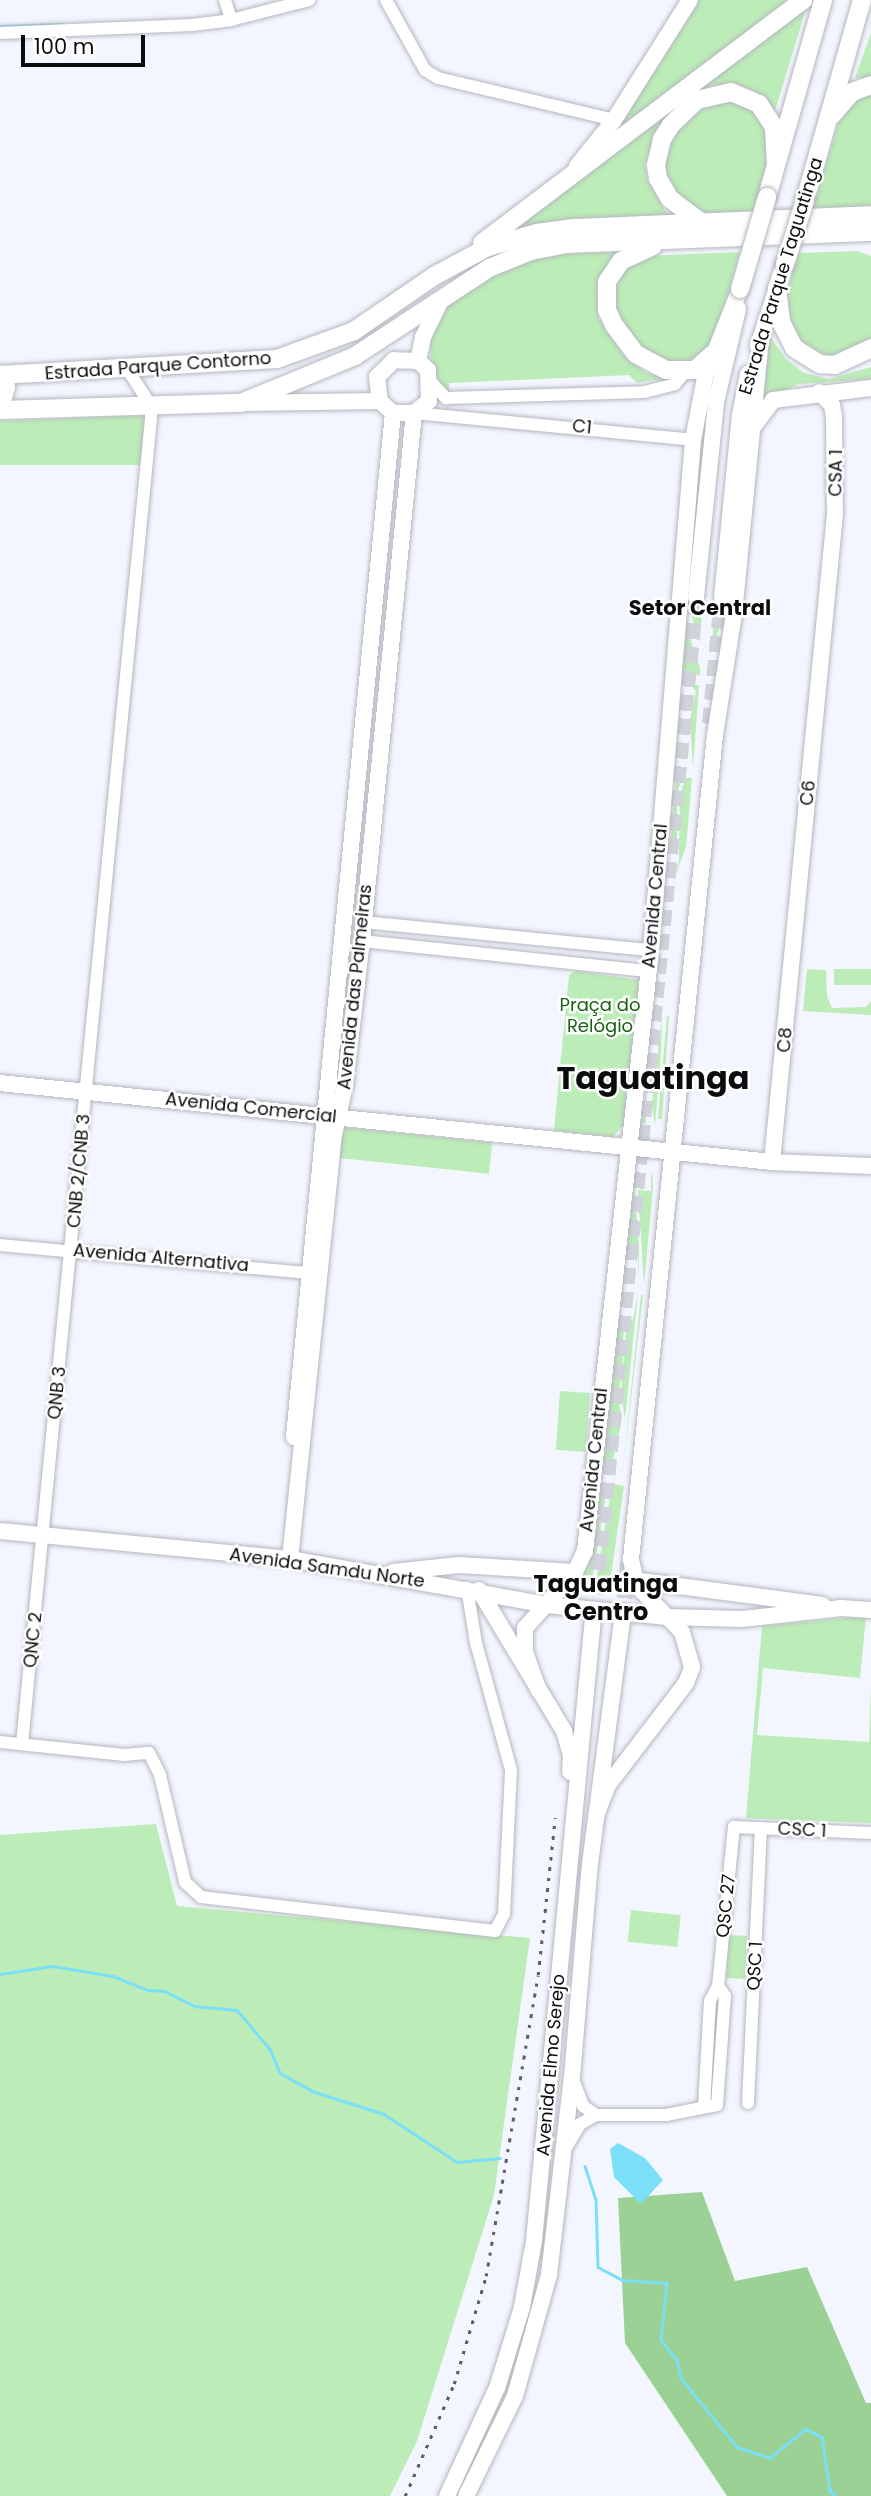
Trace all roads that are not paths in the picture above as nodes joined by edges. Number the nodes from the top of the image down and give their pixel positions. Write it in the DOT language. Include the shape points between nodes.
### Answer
graph roads {
  1 [pos="309,0"];
  2 [pos="386,0"];
  3 [pos="690,0"];
  4 [pos="803,0"];
  5 [pos="824,0"];
  6 [pos="862,0"];
  7 [pos="228,10"];
  8 [pos="0,33"];
  9 [pos="871,85"];
  10 [pos="614,120"];
  11 [pos="827,121"];
  12 [pos="776,163"];
  13 [pos="570,175"];
  14 [pos="871,215"];
  15 [pos="702,223"];
  16 [pos="871,232"];
  17 [pos="843,234"];
  18 [pos="662,242"];
  19 [pos="871,244"];
  20 [pos="434,276"];
  21 [pos="777,288"];
  22 [pos="740,289"];
  23 [pos="440,302"];
  24 [pos="761,337"];
  25 [pos="871,348"];
  26 [pos="713,354"];
  27 [pos="418,361"];
  28 [pos="128,370"];
  29 [pos="684,373"];
  30 [pos="1,375"];
  31 [pos="432,383"];
  32 [pos="867,388"];
  33 [pos="819,392"];
  34 [pos="471,397"];
  35 [pos="380,401"];
  36 [pos="241,403"];
  37 [pos="151,406"];
  38 [pos="0,409"];
  39 [pos="393,413"];
  40 [pos="414,413"];
  41 [pos="470,417"];
  42 [pos="834,418"];
  43 [pos="751,429"];
  44 [pos="693,440"];
  45 [pos="389,463"];
  46 [pos="408,469"];
  47 [pos="377,580"];
  48 [pos="696,597"];
  49 [pos="722,598"];
  50 [pos="393,605"];
  51 [pos="821,668"];
  52 [pos="368,685"];
  53 [pos="385,689"];
  54 [pos="359,759"];
  55 [pos="377,762"];
  56 [pos="351,852"];
  57 [pos="370,852"];
  58 [pos="796,918"];
  59 [pos="363,922"];
  60 [pos="463,932"];
  61 [pos="484,934"];
  62 [pos="362,941"];
  63 [pos="569,942"];
  64 [pos="651,950"];
  65 [pos="459,951"];
  66 [pos="481,953"];
  67 [pos="567,962"];
  68 [pos="649,971"];
  69 [pos="333,1037"];
  70 [pos="351,1038"];
  71 [pos="0,1083"];
  72 [pos="86,1093"];
  73 [pos="332,1117"];
  74 [pos="631,1148"];
  75 [pos="671,1152"];
  76 [pos="772,1162"];
  77 [pos="871,1166"];
  78 [pos="0,1245"];
  79 [pos="72,1250"];
  80 [pos="315,1274"];
  81 [pos="0,1531"];
  82 [pos="43,1535"];
  83 [pos="285,1558"];
  84 [pos="575,1572"];
  85 [pos="376,1575"];
  86 [pos="633,1580"];
  87 [pos="473,1589"];
  88 [pos="756,1594"];
  89 [pos="547,1605"];
  90 [pos="842,1608"];
  91 [pos="871,1610"];
  92 [pos="617,1617"];
  93 [pos="667,1618"];
  94 [pos="593,1619"];
  95 [pos="742,1619"];
  96 [pos="539,1691"];
  97 [pos="0,1742"];
  98 [pos="22,1744"];
  99 [pos="596,1816"];
  100 [pos="734,1827"];
  101 [pos="761,1828"];
  102 [pos="870,1833"];
  103 [pos="567,1890"];
  104 [pos="572,2077"];
  105 [pos="748,2103"];
  106 [pos="596,2115"];
  107 [pos="565,2150"];
  108 [pos="447,2496"];
  109 [pos="466,2496"];
  1 -- 7 [label="street" via="247,17"];
  2 -- 10 [label="street" via="425,70 438,78"];
  3 -- 10 [label="main road"];
  4 -- 13 [label="highway"];
  5 -- 12 [label="highway, Estrada Parque Taguatinga"];
  6 -- 11 [label="highway, Estrada Parque Taguatinga"];
  7 -- 8 [label="street"];
  9 -- 11 [label="highway" via="852,92"];
  10 -- 13 [label="main road"];
  11 -- 21 [label="highway, Estrada Parque Taguatinga, bridge"];
  12 -- 15 [label="highway" via="774,128 759,104 731,92 697,100 662,139 656,165 657,178 670,199"];
  12 -- 22 [label="highway, Estrada Parque Taguatinga, bridge"];
  13 -- 20 [label="highway"];
  14 -- 15 [label="highway, Estrada Parque Contorno"];
  15 -- 20 [label="highway, Estrada Parque Contorno" via="537,233 488,247"];
  16 -- 17 [label="highway, Estrada Parque Contorno"];
  17 -- 18 [label="highway, Estrada Parque Contorno"];
  17 -- 19 [label="highway"];
  18 -- 23 [label="highway, Estrada Parque Contorno" via="567,244 531,250 489,268"];
  18 -- 29 [label="highway" via="621,261 613,270 605,294 607,310 636,354 651,365"];
  20 -- 28 [label="highway, Estrada Parque Contorno" via="354,331 310,350 247,363"];
  21 -- 24 [label="main road, Estrada Parque Taguatinga"];
  21 -- 25 [label="highway" via="786,337 805,358 835,365"];
  22 -- 26 [label="main road, Avenida Central"];
  22 -- 48 [label="main road, Estrada Parque Taguatinga" via="716,402"];
  23 -- 27 [label="main road" via="423,337"];
  23 -- 36 [label="highway, Estrada Parque Contorno" via="355,356"];
  24 -- 43 [label="main road"];
  24 -- 49 [label="main road, Estrada Parque Taguatinga" via="740,415"];
  26 -- 29 [label="highway"];
  26 -- 44 [label="main road, Avenida Central"];
  27 -- 31 [label="main road" via="428,370"];
  27 -- 35 [label="main road" via="394,360 384,366 376,390"];
  28 -- 30 [label="highway, Estrada Parque Contorno"];
  28 -- 37 [label="street"];
  29 -- 34 [label="street" via="675,384 644,392"];
  30 -- 38 [label="highway" via="6,387"];
  31 -- 34 [label="street" via="446,398"];
  31 -- 40 [label="main road" via="429,401"];
  32 -- 33 [label="main road"];
  32 -- 42 [label="main road" via="838,407"];
  33 -- 42 [label="main road" via="832,405"];
  33 -- 43 [label="main road" via="773,400"];
  34 -- 41 [label="street"];
  35 -- 36 [label="main road"];
  35 -- 39 [label="main road"];
  36 -- 37 [label="highway, Estrada Parque Contorno"];
  37 -- 38 [label="highway, Estrada Parque Contorno"];
  37 -- 72 [label="street, CNB 2/CNB 3"];
  39 -- 40 [label="main road"];
  39 -- 45 [label="main road, Avenida das Palmeiras"];
  40 -- 41 [label="street, C1"];
  40 -- 46 [label="main road, Avenida das Palmeiras"];
  41 -- 44 [label="street, C1"];
  42 -- 51 [label="main road, CSA 1" via="833,528"];
  43 -- 75 [label="main road"];
  44 -- 64 [label="main road, Avenida Central"];
  45 -- 46 [label="main road" via="401,458"];
  45 -- 47 [label="main road, Avenida das Palmeiras"];
  46 -- 50 [label="main road, Avenida das Palmeiras"];
  47 -- 50 [label="main road" via="386,608"];
  47 -- 52 [label="main road, Avenida das Palmeiras"];
  50 -- 53 [label="main road, Avenida das Palmeiras"];
  51 -- 58 [label="main road, C6"];
  52 -- 53 [label="main road" via="378,679"];
  52 -- 54 [label="main road, Avenida das Palmeiras"];
  53 -- 55 [label="main road, Avenida das Palmeiras"];
  54 -- 55 [label="main road" via="367,768"];
  54 -- 56 [label="main road, Avenida das Palmeiras"];
  55 -- 57 [label="main road, Avenida das Palmeiras"];
  56 -- 57 [label="main road" via="363,846"];
  56 -- 69 [label="main road, Avenida das Palmeiras"];
  57 -- 59 [label="main road, Avenida das Palmeiras"];
  58 -- 76 [label="main road, C8"];
  59 -- 60 [label="street"];
  59 -- 62 [label="main road, Avenida das Palmeiras"];
  60 -- 61 [label="street"];
  60 -- 65 [label="street"];
  61 -- 63 [label="street"];
  61 -- 66 [label="street" via="477,939"];
  62 -- 65 [label="street"];
  62 -- 70 [label="main road, Avenida das Palmeiras"];
  63 -- 64 [label="street"];
  63 -- 67 [label="street"];
  64 -- 68 [label="main road, Avenida Central"];
  65 -- 66 [label="street"];
  66 -- 67 [label="street"];
  67 -- 68 [label="street"];
  68 -- 74 [label="main road, Avenida Central"];
  69 -- 70 [label="main road" via="341,1041"];
  69 -- 73 [label="main road, Avenida das Palmeiras"];
  70 -- 73 [label="main road, Avenida das Palmeiras"];
  71 -- 72 [label="main road, Avenida Comercial"];
  72 -- 73 [label="main road, Avenida Comercial"];
  72 -- 79 [label="street, CNB 2/CNB 3"];
  73 -- 74 [label="main road, Avenida Comercial"];
  73 -- 80 [label="main road, Avenida das Palmeiras"];
  74 -- 75 [label="main road"];
  74 -- 84 [label="main road, Avenida Central" via="585,1551"];
  75 -- 76 [label="main road"];
  75 -- 86 [label="main road" via="631,1559"];
  76 -- 77 [label="main road"];
  78 -- 79 [label="street, Avenida Alternativa"];
  79 -- 80 [label="street, Avenida Alternativa"];
  79 -- 82 [label="street, QNB 3"];
  80 -- 83 [label="main road, Avenida das Palmeiras"];
  81 -- 82 [label="main road, Avenida Samdu Norte"];
  82 -- 83 [label="main road, Avenida Samdu Norte"];
  82 -- 98 [label="street, QNC 2"];
  83 -- 85 [label="main road, Avenida Samdu Norte"];
  84 -- 85 [label="main road" via="459,1566"];
  84 -- 89 [label="main road, Avenida Central"];
  85 -- 87 [label="main road, Avenida Samdu Norte"];
  86 -- 88 [label="main road"];
  86 -- 93 [label="main road"];
  87 -- 89 [label="main road, Avenida Samdu Norte"];
  87 -- 96 [label="main road"];
  87 -- 98 [label="street" via="475,1643 511,1770 504,1913 495,1931 201,1897 185,1882 160,1775 149,1753 124,1755"];
  88 -- 90 [label="main road"];
  88 -- 95 [label="main road"];
  89 -- 92 [label="main road, Avenida Samdu Norte"];
  89 -- 96 [label="main road, Avenida Central" via="532,1615 523,1638"];
  90 -- 91 [label="main road"];
  90 -- 95 [label="main road, Avenida Samdu Norte"];
  92 -- 93 [label="main road, Avenida Samdu Norte"];
  92 -- 99 [label="main road, Avenida Elmo Serejo"];
  93 -- 95 [label="main road, Avenida Samdu Norte"];
  93 -- 99 [label="main road" via="682,1632 692,1667 685,1683 608,1785"];
  94 -- 103 [label="main road, Avenida Elmo Serejo"];
  96 -- 103 [label="main road" via="564,1731 572,1755 563,1869"];
  97 -- 98 [label="street"];
  99 -- 104 [label="main road, Avenida Elmo Serejo"];
  100 -- 101 [label="street, CSC 1"];
  100 -- 106 [label="street, QSC 27" via="718,1986 710,2001 710,2106 666,2115"];
  101 -- 102 [label="street, CSC 1"];
  101 -- 105 [label="street, QSC 1"];
  103 -- 108 [label="main road, Avenida Elmo Serejo" via="542,2167 522,2307 497,2388"];
  104 -- 106 [label="street" via="583,2106"];
  104 -- 107 [label="main road, Avenida Elmo Serejo"];
  106 -- 107 [label="street" via="580,2124"];
  107 -- 109 [label="main road, Avenida Elmo Serejo" via="549,2275 534,2334 515,2396"];
}
